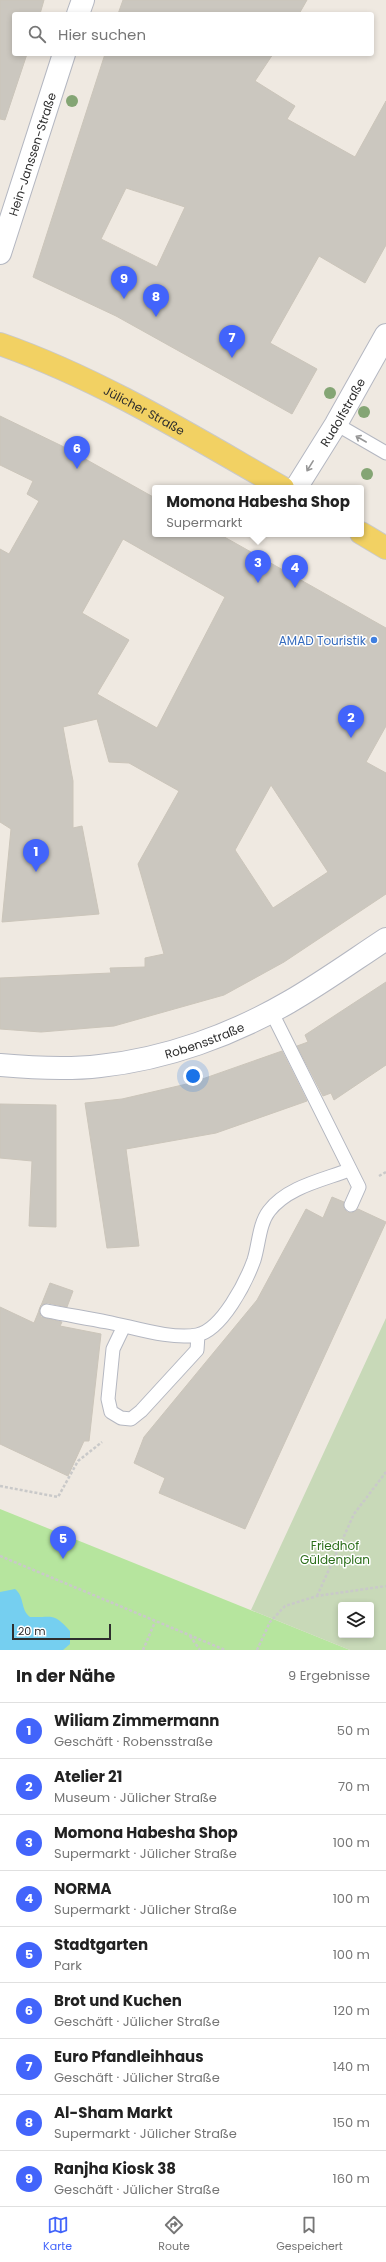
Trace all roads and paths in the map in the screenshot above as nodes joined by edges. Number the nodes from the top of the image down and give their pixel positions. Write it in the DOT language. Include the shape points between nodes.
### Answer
graph roads {
  1 [pos="83,0"];
  2 [pos="79,12"];
  3 [pos="63,56"];
  4 [pos="0,254"];
  5 [pos="386,335"];
  6 [pos="0,344"];
  7 [pos="336,424"];
  8 [pos="386,453"];
  9 [pos="279,485"];
  10 [pos="298,485"];
  11 [pos="364,535"];
  12 [pos="386,548"];
  13 [pos="386,939"];
  14 [pos="272,1011"];
  15 [pos="0,1065"];
  16 [pos="349,1170"];
  17 [pos="351,1206"];
  18 [pos="47,1311"];
  19 [pos="124,1326"];
  20 [pos="198,1335"];
  21 [pos="102,1442"];
  22 [pos="386,1472"];
  23 [pos="0,1486"];
  24 [pos="0,1556"];
  25 [pos="386,1586"];
  26 [pos="317,1596"];
  27 [pos="155,1622"];
  28 [pos="189,1636"];
  29 [pos="143,1650"];
  30 [pos="200,1650"];
  31 [pos="225,1650"];
  32 [pos="257,1650"];
  1 -- 2 [label="street"];
  3 -- 4 [label="street, Hein-Janssen-Straße"];
  5 -- 7 [label="street, Rudolfstraße"];
  6 -- 9 [label="main road, Jülicher Straße" via="32,355 164,420"];
  8 -- 7 [label="lane, one-way"];
  7 -- 10 [label="street, Rudolfstraße, one-way"];
  11 -- 12 [label="main road"];
  13 -- 14 [label="street, Robensstraße"];
  14 -- 15 [label="street, Robensstraße" via="210,1039 156,1056 100,1066 36,1068"];
  14 -- 16 [label="lane"];
  16 -- 17 [label="lane" via="359,1187"];
  16 -- 20 [label="lane" via="290,1192 269,1211 262,1226 254,1260 239,1292 218,1323"];
  18 -- 19 [label="lane"];
  19 -- 20 [label="lane" via="184,1336"];
  19 -- 20 [label="lane" via="113,1349 108,1399 111,1412 121,1418 131,1419 141,1411 197,1350"];
  21 -- 23 [label="path" via="78,1461 58,1497"];
  22 -- 26 [label="path" via="354,1514"];
  24 -- 27 [label="path"];
  25 -- 26 [label="path"];
  26 -- 32 [label="path" via="285,1606 270,1622"];
  27 -- 28 [label="path"];
  27 -- 29 [label="path"];
  28 -- 30 [label="path"];
  28 -- 31 [label="path"];
}
